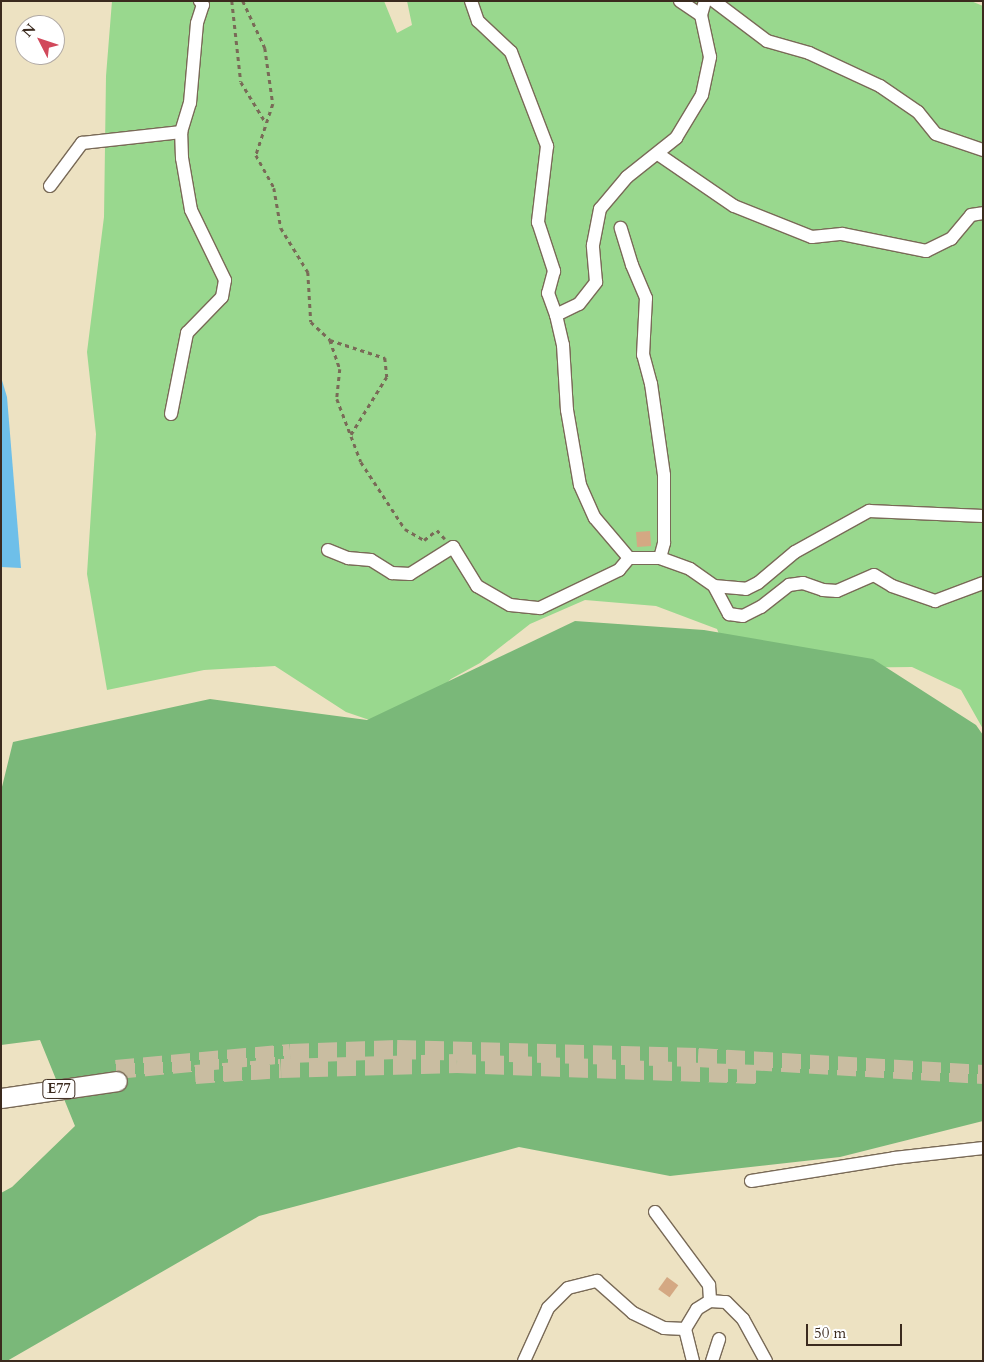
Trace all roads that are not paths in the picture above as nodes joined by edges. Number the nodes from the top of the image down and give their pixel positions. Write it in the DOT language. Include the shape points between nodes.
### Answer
graph roads {
  1 [pos="200,1"];
  2 [pos="471,1"];
  3 [pos="680,1"];
  4 [pos="705,1"];
  5 [pos="714,1"];
  6 [pos="701,15"];
  7 [pos="181,132"];
  8 [pos="983,150"];
  9 [pos="658,154"];
  10 [pos="50,186"];
  11 [pos="983,213"];
  12 [pos="621,228"];
  13 [pos="556,315"];
  14 [pos="171,414"];
  15 [pos="983,516"];
  16 [pos="328,550"];
  17 [pos="629,558"];
  18 [pos="660,558"];
  19 [pos="983,583"];
  20 [pos="714,586"];
  21 [pos="1,1086"];
  22 [pos="1,1098"];
  23 [pos="983,1148"];
  24 [pos="751,1181"];
  25 [pos="655,1212"];
  26 [pos="710,1301"];
  27 [pos="686,1329"];
  28 [pos="719,1339"];
  29 [pos="524,1361"];
  30 [pos="693,1361"];
  31 [pos="712,1361"];
  32 [pos="766,1361"];
  1 -- 7 [label="lane" via="203,5 196,31 190,103"];
  2 -- 13 [label="lane" via="478,21 511,52 547,146 538,222 554,270 548,292"];
  3 -- 6 [label="lane"];
  4 -- 6 [label="lane"];
  5 -- 8 [label="lane" via="767,41 809,53 880,86 918,112 936,134"];
  6 -- 9 [label="lane" via="710,57 702,95 676,138"];
  7 -- 10 [label="lane" via="82,143"];
  7 -- 14 [label="lane" via="191,210 225,280 222,297 187,333"];
  9 -- 11 [label="lane" via="734,206 812,237 842,234 926,251 951,240 971,215"];
  9 -- 13 [label="lane" via="627,177 600,209 593,245 596,282 579,304"];
  12 -- 18 [label="lane" via="646,298 643,354 664,475 664,544"];
  13 -- 17 [label="lane" via="563,345 567,410 580,485 595,518"];
  15 -- 20 [label="lane" via="869,512 795,552 746,589"];
  16 -- 17 [label="lane" via="348,558 371,560 392,573 410,574 453,547 477,586 510,605 540,608 619,570"];
  17 -- 18 [label="lane"];
  18 -- 20 [label="lane" via="690,569"];
  19 -- 20 [label="lane" via="935,600 892,586 874,575 837,591 803,583 789,585 762,607 743,616 729,614"];
  21 -- 22 [label="highway, E77" via="116,1075"];
  23 -- 24 [label="lane" via="894,1158"];
  25 -- 26 [label="lane" via="709,1286"];
  26 -- 27 [label="lane" via="697,1309"];
  26 -- 32 [label="lane" via="726,1302 735,1310"];
  27 -- 29 [label="lane" via="664,1328 633,1313 597,1281 568,1288 548,1308"];
  27 -- 30 [label="lane"];
  28 -- 31 [label="lane"];
}
